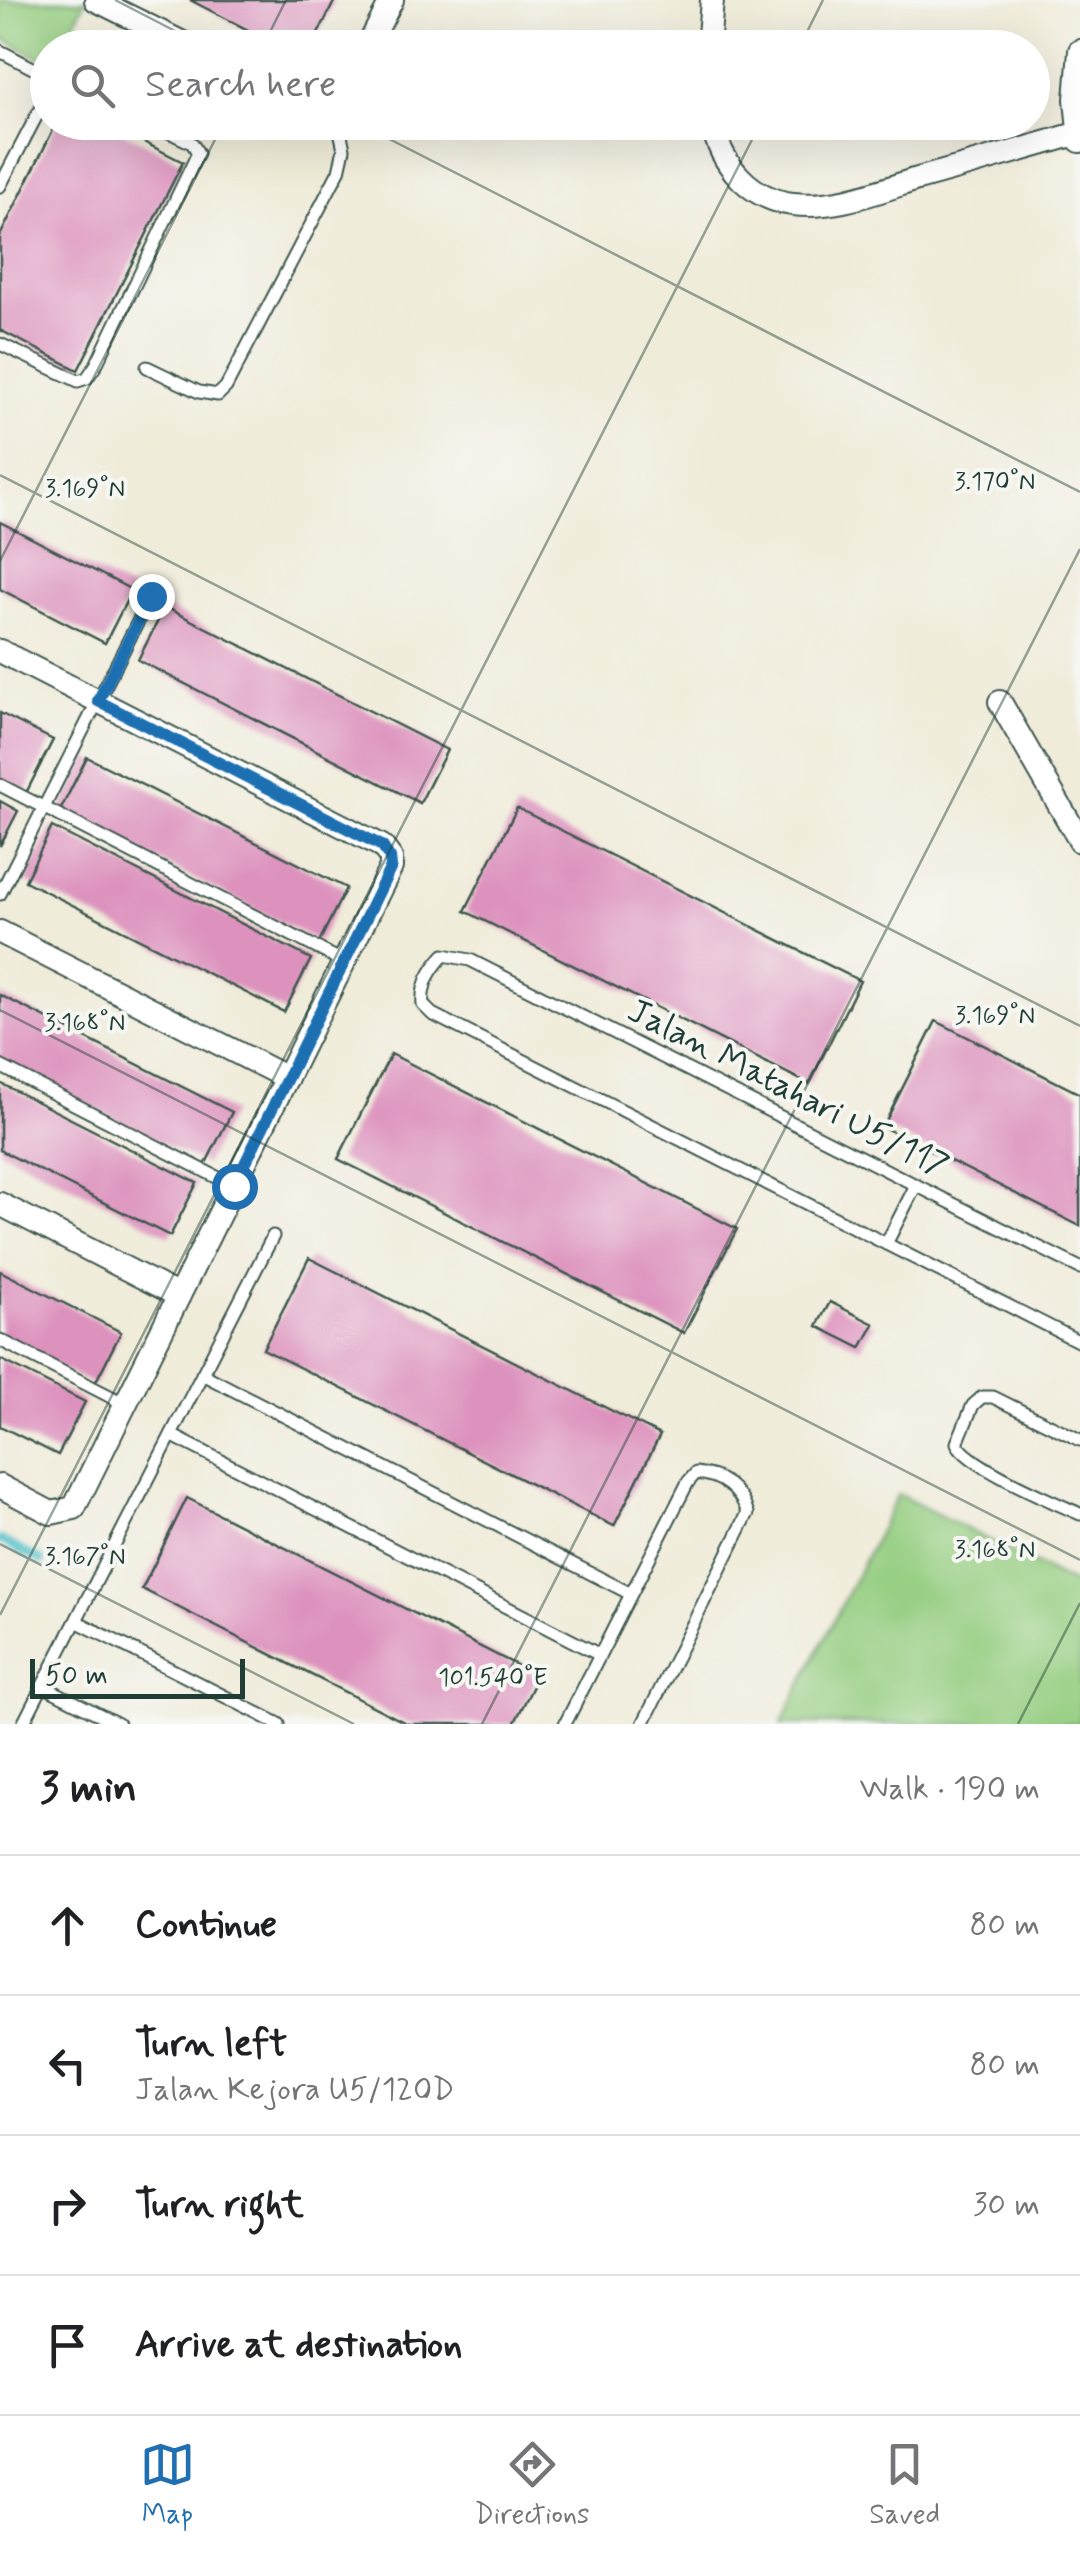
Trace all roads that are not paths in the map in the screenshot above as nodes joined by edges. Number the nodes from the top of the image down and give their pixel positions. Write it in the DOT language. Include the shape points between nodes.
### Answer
graph roads {
  1 [pos="96,0"];
  2 [pos="392,0"];
  3 [pos="712,0"];
  4 [pos="157,30"];
  5 [pos="376,30"];
  6 [pos="710,30"];
  7 [pos="1080,51"];
  8 [pos="0,52"];
  9 [pos="30,67"];
  10 [pos="30,128"];
  11 [pos="1079,137"];
  12 [pos="186,140"];
  13 [pos="342,140"];
  14 [pos="716,140"];
  15 [pos="0,186"];
  16 [pos="0,344"];
  17 [pos="147,367"];
  18 [pos="151,596"];
  19 [pos="0,651"];
  20 [pos="98,701"];
  21 [pos="1000,702"];
  22 [pos="0,785"];
  23 [pos="44,808"];
  24 [pos="1080,841"];
  25 [pos="0,894"];
  26 [pos="0,932"];
  27 [pos="344,962"];
  28 [pos="0,1066"];
  29 [pos="287,1078"];
  30 [pos="916,1185"];
  31 [pos="234,1186"];
  32 [pos="0,1204"];
  33 [pos="273,1236"];
  34 [pos="886,1244"];
  35 [pos="1080,1268"];
  36 [pos="179,1296"];
  37 [pos="0,1340"];
  38 [pos="1080,1342"];
  39 [pos="202,1374"];
  40 [pos="126,1404"];
  41 [pos="171,1435"];
  42 [pos="1080,1440"];
  43 [pos="0,1486"];
  44 [pos="1080,1514"];
  45 [pos="631,1594"];
  46 [pos="76,1620"];
  47 [pos="600,1654"];
  48 [pos="43,1686"];
  49 [pos="24,1724"];
  50 [pos="118,1724"];
  51 [pos="279,1724"];
  52 [pos="565,1724"];
  53 [pos="642,1724"];
  1 -- 4 [label="street"];
  2 -- 5 [label="street"];
  3 -- 6 [label="street"];
  7 -- 11 [label="street"];
  8 -- 9 [label="lane"];
  10 -- 15 [label="lane"];
  11 -- 14 [label="street" via="840,202 792,204 732,172"];
  12 -- 16 [label="lane" via="198,154 87,378 78,381"];
  13 -- 17 [label="lane" via="338,171 226,387 218,394 199,392"];
  18 -- 20 [label="lane"];
  19 -- 20 [label="street"];
  20 -- 23 [label="lane"];
  20 -- 27 [label="street" via="382,846 391,867"];
  21 -- 24 [label="street"];
  22 -- 23 [label="lane"];
  23 -- 25 [label="lane"];
  23 -- 27 [label="lane"];
  26 -- 29 [label="street"];
  27 -- 29 [label="street"];
  28 -- 31 [label="lane"];
  29 -- 31 [label="street"];
  30 -- 34 [label="lane"];
  30 -- 34 [label="lane, Jalan Matahari U5/117" via="470,960 444,955 431,970 422,994 432,1014"];
  30 -- 35 [label="lane, Jalan Matahari U5/117"];
  31 -- 36 [label="street"];
  32 -- 36 [label="street"];
  33 -- 39 [label="lane"];
  34 -- 38 [label="lane"];
  36 -- 40 [label="street"];
  37 -- 40 [label="lane"];
  39 -- 41 [label="lane"];
  39 -- 45 [label="lane"];
  40 -- 43 [label="street" via="74,1508 51,1512"];
  41 -- 46 [label="lane"];
  41 -- 47 [label="lane"];
  42 -- 44 [label="lane" via="982,1397 957,1443 988,1469"];
  45 -- 47 [label="lane"];
  45 -- 53 [label="lane" via="696,1473 710,1474 741,1494 748,1513 743,1527"];
  46 -- 48 [label="lane"];
  46 -- 51 [label="lane"];
  47 -- 52 [label="lane"];
  48 -- 49 [label="lane"];
  48 -- 50 [label="lane"];
}
